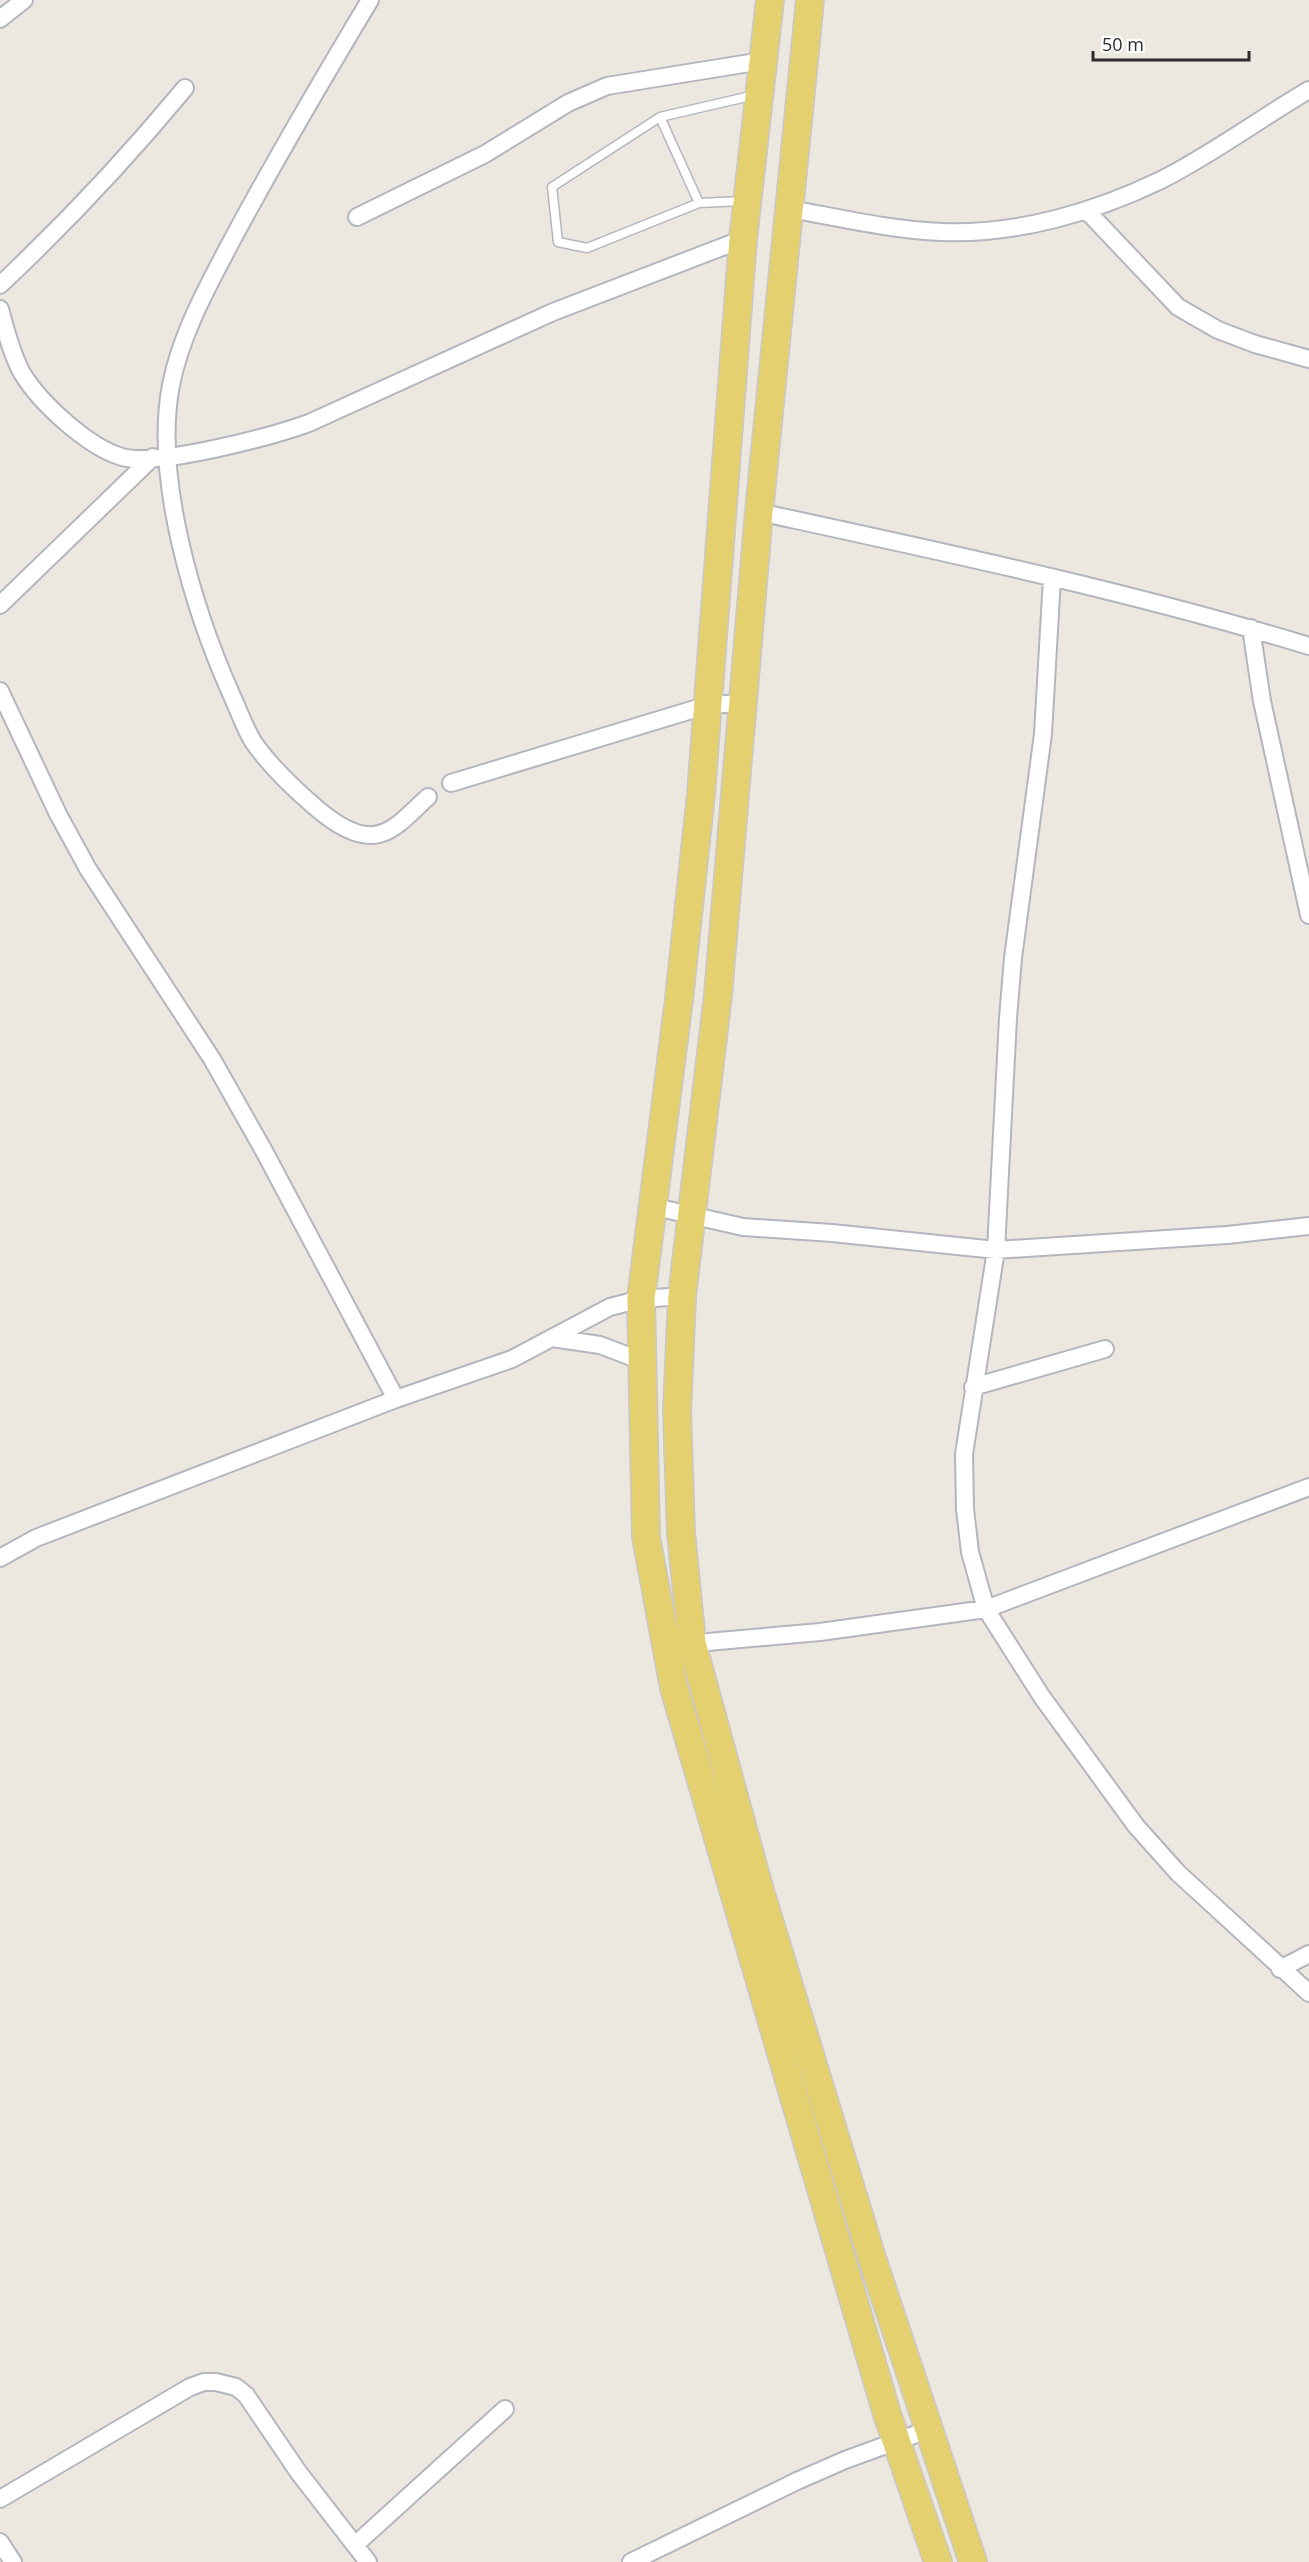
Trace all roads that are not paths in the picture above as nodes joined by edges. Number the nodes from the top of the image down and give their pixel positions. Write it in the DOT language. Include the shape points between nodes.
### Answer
graph roads {
  1 [pos="24,0"];
  2 [pos="370,0"];
  3 [pos="770,0"];
  4 [pos="810,0"];
  5 [pos="0,19"];
  6 [pos="762,62"];
  7 [pos="185,88"];
  8 [pos="1309,90"];
  9 [pos="761,94"];
  10 [pos="660,117"];
  11 [pos="749,201"];
  12 [pos="699,203"];
  13 [pos="790,209"];
  14 [pos="1087,211"];
  15 [pos="357,217"];
  16 [pos="743,239"];
  17 [pos="0,285"];
  18 [pos="0,309"];
  19 [pos="1309,358"];
  20 [pos="160,456"];
  21 [pos="759,512"];
  22 [pos="1052,578"];
  23 [pos="0,605"];
  24 [pos="1251,628"];
  25 [pos="1309,645"];
  26 [pos="0,691"];
  27 [pos="744,702"];
  28 [pos="708,705"];
  29 [pos="451,783"];
  30 [pos="428,797"];
  31 [pos="1309,915"];
  32 [pos="651,1206"];
  33 [pos="690,1213"];
  34 [pos="1309,1227"];
  35 [pos="996,1250"];
  36 [pos="682,1296"];
  37 [pos="641,1299"];
  38 [pos="552,1338"];
  39 [pos="1106,1349"];
  40 [pos="642,1361"];
  41 [pos="973,1388"];
  42 [pos="396,1398"];
  43 [pos="1309,1487"];
  44 [pos="0,1558"];
  45 [pos="986,1609"];
  46 [pos="692,1643"];
  47 [pos="666,1645"];
  48 [pos="1309,1954"];
  49 [pos="1280,1969"];
  50 [pos="1309,1993"];
  51 [pos="505,2409"];
  52 [pos="930,2429"];
  53 [pos="897,2442"];
  54 [pos="0,2499"];
  55 [pos="0,2542"];
  56 [pos="355,2545"];
  57 [pos="13,2562"];
  58 [pos="368,2562"];
  59 [pos="631,2562"];
  60 [pos="938,2562"];
  61 [pos="973,2562"];
  1 -- 5 [label="street"];
  2 -- 20 [label="street" via="276,158 189,328 171,384"];
  3 -- 6 [label="main road"];
  4 -- 13 [label="main road"];
  6 -- 9 [label="main road"];
  6 -- 15 [label="street" via="607,86 586,93 485,154"];
  7 -- 17 [label="street" via="112,174"];
  8 -- 14 [label="street" via="1161,180"];
  9 -- 10 [label="lane"];
  9 -- 11 [label="main road"];
  10 -- 12 [label="lane"];
  10 -- 12 [label="lane" via="552,187 558,242 587,248"];
  11 -- 12 [label="lane"];
  11 -- 16 [label="main road"];
  13 -- 14 [label="street" via="880,226 943,232 1001,230"];
  13 -- 21 [label="main road"];
  14 -- 19 [label="street" via="1178,307 1218,330"];
  16 -- 20 [label="street" via="553,312 309,423 271,437"];
  16 -- 28 [label="main road"];
  18 -- 20 [label="street" via="22,373 60,416 89,440 123,457"];
  20 -- 23 [label="street"];
  20 -- 30 [label="street" via="184,555 217,663 252,740 272,766 324,814 368,835 394,826"];
  21 -- 22 [label="street"];
  21 -- 27 [label="main road"];
  22 -- 24 [label="street"];
  22 -- 35 [label="street" via="1043,735 1013,958"];
  24 -- 25 [label="street"];
  24 -- 31 [label="street" via="1262,701"];
  26 -- 42 [label="street" via="88,869 212,1059"];
  27 -- 28 [label="street"];
  27 -- 33 [label="main road" via="718,995"];
  28 -- 29 [label="street"];
  28 -- 32 [label="main road" via="680,999"];
  32 -- 33 [label="street"];
  32 -- 37 [label="main road"];
  33 -- 35 [label="street" via="743,1227"];
  33 -- 36 [label="main road"];
  34 -- 35 [label="street"];
  35 -- 41 [label="street"];
  36 -- 37 [label="street"];
  36 -- 46 [label="main road" via="676,1412 683,1565"];
  37 -- 38 [label="street" via="610,1307"];
  37 -- 40 [label="main road"];
  38 -- 40 [label="street" via="600,1345"];
  38 -- 42 [label="street" via="512,1359"];
  39 -- 41 [label="street"];
  40 -- 47 [label="main road" via="646,1537"];
  41 -- 45 [label="street" via="964,1454 965,1509 970,1552"];
  42 -- 44 [label="street" via="36,1538"];
  43 -- 45 [label="street"];
  45 -- 46 [label="street" via="820,1632"];
  45 -- 49 [label="street" via="1042,1697 1136,1826 1178,1874"];
  46 -- 47 [label="street"];
  46 -- 52 [label="main road" via="787,1984 886,2302"];
  47 -- 53 [label="main road" via="674,1688 770,2024"];
  48 -- 49 [label="street"];
  49 -- 50 [label="street"];
  51 -- 56 [label="street"];
  52 -- 53 [label="street"];
  52 -- 61 [label="main road"];
  53 -- 59 [label="street" via="797,2481"];
  53 -- 60 [label="main road"];
  54 -- 56 [label="street" via="168,2398 204,2382 216,2382 236,2387 246,2395"];
  55 -- 57 [label="street"];
  56 -- 58 [label="street"];
}
